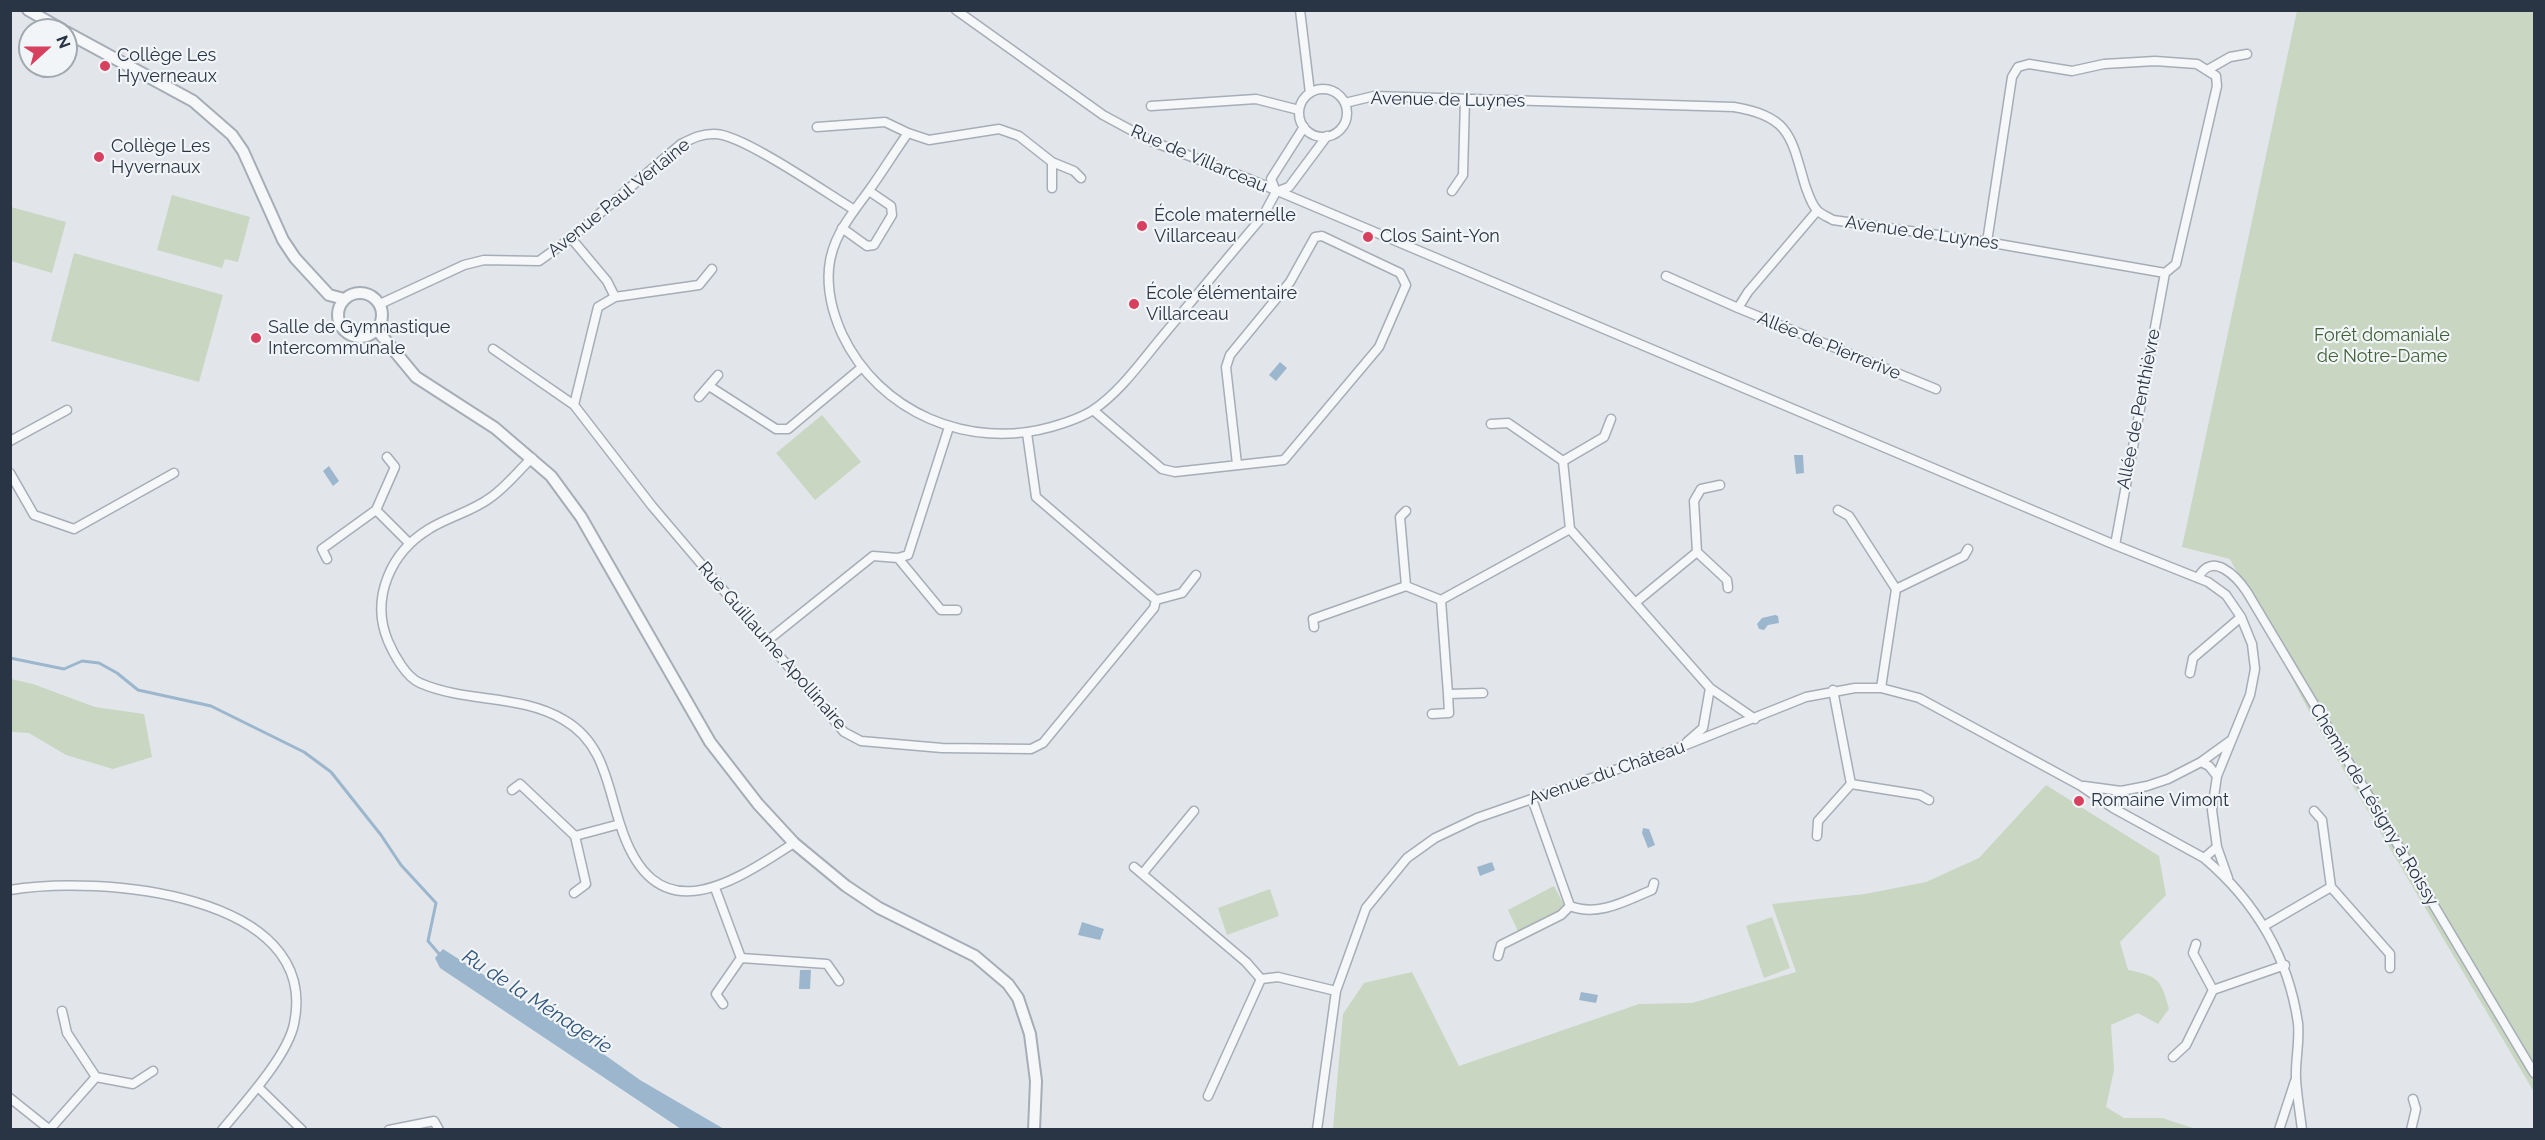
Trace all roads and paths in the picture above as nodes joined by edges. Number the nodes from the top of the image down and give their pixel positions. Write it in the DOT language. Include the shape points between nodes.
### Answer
graph roads {
  1 [pos="28,10"];
  2 [pos="956,10"];
  3 [pos="1300,10"];
  4 [pos="42,18"];
  5 [pos="78,39"];
  6 [pos="2247,54"];
  7 [pos="2209,69"];
  8 [pos="1310,93"];
  9 [pos="1465,99"];
  10 [pos="1345,103"];
  11 [pos="1151,106"];
  12 [pos="1299,110"];
  13 [pos="817,126"];
  14 [pos="1304,127"];
  15 [pos="908,133"];
  16 [pos="1326,136"];
  17 [pos="1052,162"];
  18 [pos="1081,178"];
  19 [pos="1052,188"];
  20 [pos="869,191"];
  21 [pos="1452,191"];
  22 [pos="1276,192"];
  23 [pos="853,209"];
  24 [pos="1817,211"];
  25 [pos="842,228"];
  26 [pos="571,238"];
  27 [pos="1987,242"];
  28 [pos="712,269"];
  29 [pos="2165,273"];
  30 [pos="1666,276"];
  31 [pos="615,297"];
  32 [pos="344,299"];
  33 [pos="380,304"];
  34 [pos="1738,308"];
  35 [pos="377,330"];
  36 [pos="492,350"];
  37 [pos="861,368"];
  38 [pos="718,375"];
  39 [pos="709,386"];
  40 [pos="1936,389"];
  41 [pos="699,397"];
  42 [pos="574,405"];
  43 [pos="67,410"];
  44 [pos="1093,410"];
  45 [pos="1611,419"];
  46 [pos="1491,424"];
  47 [pos="949,427"];
  48 [pos="1027,433"];
  49 [pos="10,441"];
  50 [pos="387,457"];
  51 [pos="532,458"];
  52 [pos="1563,461"];
  53 [pos="1237,464"];
  54 [pos="10,473"];
  55 [pos="174,473"];
  56 [pos="1720,485"];
  57 [pos="376,510"];
  58 [pos="1838,510"];
  59 [pos="1406,511"];
  60 [pos="1570,529"];
  61 [pos="409,543"];
  62 [pos="2115,545"];
  63 [pos="1968,549"];
  64 [pos="1697,552"];
  65 [pos="898,558"];
  66 [pos="327,559"];
  67 [pos="1197,575"];
  68 [pos="2198,578"];
  69 [pos="1406,586"];
  70 [pos="1728,588"];
  71 [pos="1896,589"];
  72 [pos="1156,600"];
  73 [pos="1441,600"];
  74 [pos="1635,603"];
  75 [pos="957,610"];
  76 [pos="2241,616"];
  77 [pos="1314,627"];
  78 [pos="767,640"];
  79 [pos="2190,673"];
  80 [pos="1710,688"];
  81 [pos="1881,688"];
  82 [pos="1833,690"];
  83 [pos="1482,693"];
  84 [pos="1448,694"];
  85 [pos="1432,714"];
  86 [pos="1755,718"];
  87 [pos="2230,741"];
  88 [pos="1681,747"];
  89 [pos="2201,762"];
  90 [pos="2217,776"];
  91 [pos="1851,784"];
  92 [pos="2081,786"];
  93 [pos="512,790"];
  94 [pos="2121,792"];
  95 [pos="1532,799"];
  96 [pos="1929,800"];
  97 [pos="2113,808"];
  98 [pos="2314,811"];
  99 [pos="1194,812"];
  100 [pos="620,824"];
  101 [pos="575,836"];
  102 [pos="1817,836"];
  103 [pos="794,843"];
  104 [pos="2217,847"];
  105 [pos="2204,858"];
  106 [pos="1134,867"];
  107 [pos="1143,873"];
  108 [pos="2228,878"];
  109 [pos="1654,883"];
  110 [pos="2331,887"];
  111 [pos="715,888"];
  112 [pos="10,890"];
  113 [pos="574,893"];
  114 [pos="1570,906"];
  115 [pos="2264,926"];
  116 [pos="2196,944"];
  117 [pos="1498,956"];
  118 [pos="741,958"];
  119 [pos="2285,965"];
  120 [pos="2390,968"];
  121 [pos="1261,979"];
  122 [pos="839,981"];
  123 [pos="2213,990"];
  124 [pos="1336,991"];
  125 [pos="723,1004"];
  126 [pos="62,1011"];
  127 [pos="2172,1057"];
  128 [pos="153,1071"];
  129 [pos="2535,1073"];
  130 [pos="96,1077"];
  131 [pos="2296,1078"];
  132 [pos="258,1087"];
  133 [pos="1208,1096"];
  134 [pos="10,1098"];
  135 [pos="2413,1099"];
  136 [pos="50,1129"];
  137 [pos="222,1130"];
  138 [pos="302,1130"];
  139 [pos="389,1130"];
  140 [pos="439,1130"];
  141 [pos="1034,1130"];
  142 [pos="1317,1130"];
  143 [pos="2279,1130"];
  144 [pos="2302,1130"];
  145 [pos="2411,1130"];
  1 -- 4 [label="street"];
  2 -- 22 [label="street, Rue de Villarceau" via="1103,115 1151,141"];
  3 -- 8 [label="street"];
  5 -- 32 [label="street" via="193,101 217,121 243,151 283,240 329,295"];
  6 -- 7 [label="street" via="2230,57"];
  7 -- 27 [label="street" via="2197,64 2156,61 2104,64 2072,71 2029,64 2018,67 2012,77"];
  7 -- 29 [label="street" via="2216,76 2217,86 2176,264"];
  8 -- 10 [label="street, Avenue de Luynes" via="1329,89"];
  8 -- 12 [label="street"];
  9 -- 10 [label="street, Avenue de Luynes" via="1374,96"];
  9 -- 21 [label="street" via="1463,175"];
  9 -- 24 [label="street, Avenue de Luynes" via="1752,110 1776,121 1789,134"];
  10 -- 16 [label="street, Avenue de Luynes" via="1344,124"];
  11 -- 12 [label="street" via="1256,99"];
  12 -- 14 [label="street"];
  13 -- 15 [label="street" via="885,122"];
  14 -- 16 [label="street" via="1314,135"];
  14 -- 22 [label="street" via="1272,179"];
  15 -- 17 [label="street" via="929,140 999,129 1019,136"];
  15 -- 20 [label="street"];
  16 -- 22 [label="street, Avenue de Luynes" via="1289,188"];
  17 -- 18 [label="street"];
  17 -- 19 [label="street"];
  20 -- 23 [label="street"];
  20 -- 25 [label="street" via="891,206 892,215 874,245 867,246"];
  22 -- 44 [label="street" via="1263,216 1125,382"];
  22 -- 62 [label="street, Rue de Villarceau"];
  23 -- 25 [label="street"];
  23 -- 26 [label="street, Avenue Paul Verlaine" via="743,142 717,134 700,135 681,144"];
  24 -- 27 [label="street, Avenue de Luynes" via="1845,224"];
  24 -- 34 [label="street, Allée de Pierrerive"];
  25 -- 37 [label="street" via="831,253 832,307"];
  26 -- 31 [label="street" via="608,281"];
  26 -- 33 [label="street, Avenue Paul Verlaine" via="539,261 484,260 464,265"];
  27 -- 29 [label="street, Avenue de Luynes"];
  28 -- 31 [label="street" via="699,285"];
  29 -- 62 [label="street, Allée de Penthièvre"];
  30 -- 34 [label="street"];
  31 -- 42 [label="street" via="598,307"];
  32 -- 33 [label="street" via="364,292"];
  32 -- 35 [label="street" via="338,316 347,333 359,337"];
  33 -- 35 [label="street" via="383,318"];
  34 -- 40 [label="street, Allée de Pierrerive"];
  35 -- 51 [label="street" via="416,377 495,428"];
  36 -- 42 [label="street, Rue Guillaume Apollinaire"];
  37 -- 39 [label="street" via="788,429 776,429"];
  37 -- 47 [label="street" via="911,411"];
  38 -- 39 [label="street"];
  39 -- 41 [label="street"];
  42 -- 78 [label="street, Rue Guillaume Apollinaire" via="652,506"];
  43 -- 49 [label="street"];
  44 -- 48 [label="street" via="1068,422"];
  44 -- 53 [label="street" via="1162,469 1175,472"];
  45 -- 52 [label="street" via="1604,437"];
  46 -- 52 [label="street" via="1508,423"];
  47 -- 48 [label="street" via="988,434"];
  47 -- 65 [label="street" via="908,555"];
  48 -- 72 [label="street" via="1036,496"];
  50 -- 57 [label="street" via="395,467"];
  51 -- 61 [label="street" via="489,499"];
  51 -- 103 [label="street" via="581,518 710,742"];
  52 -- 60 [label="street"];
  53 -- 53 [label="street" via="1284,460 1290,454 1379,347 1406,285 1400,273 1322,236 1315,237 1290,282 1230,355 1226,367"];
  54 -- 55 [label="street" via="34,515 74,529"];
  56 -- 64 [label="street" via="1701,489 1694,501"];
  57 -- 61 [label="street"];
  57 -- 66 [label="street" via="321,549"];
  58 -- 71 [label="street" via="1849,516"];
  59 -- 69 [label="street" via="1400,517"];
  60 -- 73 [label="street"];
  60 -- 74 [label="street"];
  61 -- 100 [label="street" via="385,579 381,603 381,625 402,666 418,682 546,711 583,733 606,770"];
  62 -- 68 [label="street, Rue de Villarceau"];
  63 -- 71 [label="street" via="1964,556"];
  64 -- 70 [label="street" via="1727,580"];
  64 -- 74 [label="street"];
  65 -- 75 [label="street" via="941,610"];
  65 -- 78 [label="street" via="873,556"];
  67 -- 72 [label="street" via="1182,593"];
  68 -- 76 [label="street, Rue de Villarceau" via="2226,595"];
  68 -- 129 [label="street, Chemin de Lésigny à Roissy" via="2209,568 2225,567 2247,592"];
  69 -- 73 [label="street"];
  69 -- 77 [label="street" via="1313,619"];
  71 -- 81 [label="street"];
  72 -- 78 [label="street, Rue Guillaume Apollinaire" via="1154,608 1043,743 1031,750 861,741 844,732"];
  73 -- 84 [label="street"];
  74 -- 80 [label="street"];
  76 -- 79 [label="street" via="2193,657"];
  76 -- 87 [label="street, Rue de Villarceau" via="2252,644 2255,669 2250,694"];
  80 -- 86 [label="street"];
  80 -- 88 [label="street" via="1703,728"];
  81 -- 82 [label="street, Avenue du Château"];
  81 -- 92 [label="street, Avenue du Château" via="1919,698"];
  82 -- 86 [label="street, Avenue du Château"];
  82 -- 91 [label="street"];
  83 -- 84 [label="street"];
  84 -- 85 [label="street" via="1449,713"];
  86 -- 88 [label="street, Avenue du Château"];
  87 -- 89 [label="street"];
  87 -- 90 [label="street, Rue de Villarceau"];
  88 -- 95 [label="street, Avenue du Château"];
  89 -- 90 [label="street"];
  89 -- 94 [label="street" via="2168,779"];
  90 -- 104 [label="street, Rue de Villarceau" via="2212,810"];
  91 -- 96 [label="street" via="1920,795"];
  91 -- 102 [label="street" via="1818,821"];
  92 -- 94 [label="street, Avenue du Château"];
  92 -- 97 [label="street, Avenue du Château"];
  93 -- 101 [label="street" via="520,784"];
  94 -- 97 [label="street"];
  95 -- 114 [label="street"];
  95 -- 124 [label="street, Avenue du Château" via="1477,818 1435,838 1407,858 1366,908"];
  97 -- 105 [label="street, Avenue du Château"];
  98 -- 110 [label="street" via="2322,820"];
  99 -- 107 [label="street"];
  100 -- 101 [label="street"];
  100 -- 111 [label="street" via="642,870 659,885 681,892"];
  101 -- 113 [label="street" via="586,884"];
  103 -- 111 [label="street"];
  103 -- 141 [label="street" via="879,908 975,956 1008,984 1018,998 1030,1034 1036,1081"];
  104 -- 105 [label="street"];
  104 -- 108 [label="street, Rue de Villarceau"];
  105 -- 108 [label="street, Avenue du Château"];
  106 -- 107 [label="street"];
  107 -- 121 [label="street"];
  108 -- 115 [label="street"];
  109 -- 114 [label="street" via="1652,890 1603,910 1584,912"];
  110 -- 115 [label="street"];
  110 -- 120 [label="street" via="2390,954"];
  111 -- 118 [label="street"];
  112 -- 132 [label="street" via="73,886 139,890 222,910 250,923 268,938 288,968 295,1003 294,1025"];
  114 -- 117 [label="street" via="1561,915 1501,945"];
  115 -- 119 [label="street"];
  116 -- 123 [label="street" via="2193,953"];
  118 -- 122 [label="street" via="827,964"];
  118 -- 125 [label="street" via="716,994"];
  119 -- 123 [label="street"];
  119 -- 131 [label="street" via="2298,1025"];
  121 -- 124 [label="street" via="1278,977"];
  121 -- 133 [label="street"];
  123 -- 127 [label="street" via="2186,1045"];
  124 -- 142 [label="street, Avenue du Château"];
  126 -- 130 [label="street" via="67,1033"];
  128 -- 130 [label="street" via="133,1084"];
  130 -- 136 [label="street"];
  131 -- 143 [label="street"];
  131 -- 144 [label="street"];
  132 -- 137 [label="street"];
  132 -- 138 [label="street"];
  134 -- 136 [label="street"];
  135 -- 145 [label="street" via="2416,1109"];
  139 -- 140 [label="street" via="434,1121"];
}
